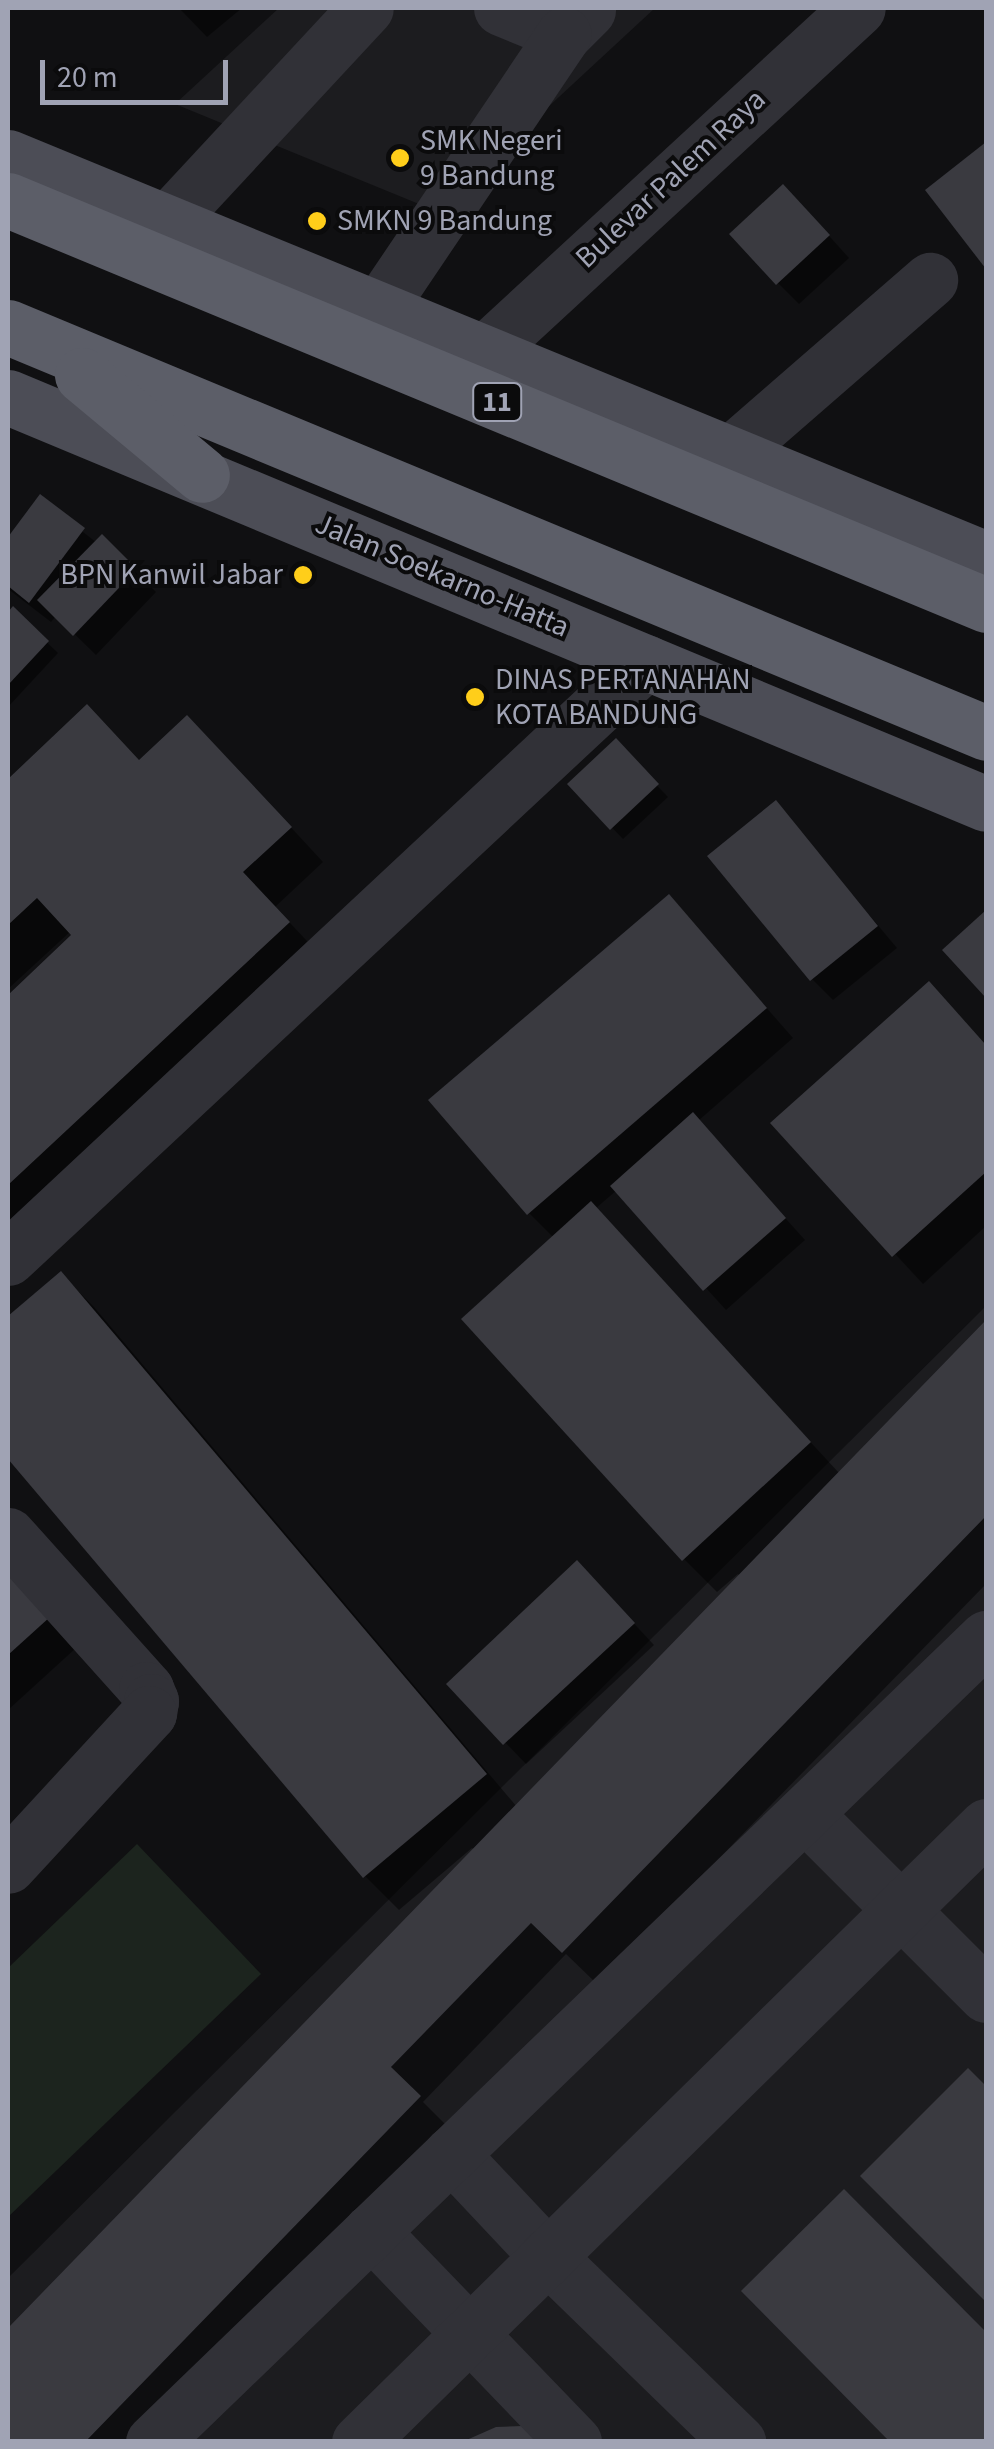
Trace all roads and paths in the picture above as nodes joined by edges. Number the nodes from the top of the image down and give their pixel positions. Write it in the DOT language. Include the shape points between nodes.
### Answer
graph roads {
  1 [pos="366,8"];
  2 [pos="502,8"];
  3 [pos="858,8"];
  4 [pos="578,21"];
  5 [pos="8,157"];
  6 [pos="8,200"];
  7 [pos="167,222"];
  8 [pos="930,280"];
  9 [pos="376,311"];
  10 [pos="25,333"];
  11 [pos="485,352"];
  12 [pos="8,397"];
  13 [pos="731,453"];
  14 [pos="202,476"];
  15 [pos="985,567"];
  16 [pos="646,662"];
  17 [pos="986,733"];
  18 [pos="986,804"];
  19 [pos="8,1258"];
  20 [pos="8,1535"];
  21 [pos="986,1638"];
  22 [pos="805,1814"];
  23 [pos="986,1826"];
  24 [pos="8,1866"];
  25 [pos="902,1912"];
  26 [pos="986,1995"];
  27 [pos="451,2154"];
  28 [pos="371,2231"];
  29 [pos="548,2256"];
  30 [pos="468,2335"];
  31 [pos="154,2442"];
  32 [pos="359,2442"];
  33 [pos="574,2442"];
  34 [pos="738,2442"];
  1 -- 7 [label="street"];
  2 -- 4 [label="street"];
  3 -- 11 [label="street, Bulevar Palem Raya"];
  4 -- 9 [label="street"];
  5 -- 7 [label="main road"];
  6 -- 15 [label="highway, 11"];
  7 -- 9 [label="main road"];
  8 -- 13 [label="street"];
  9 -- 11 [label="main road"];
  10 -- 14 [label="highway"];
  10 -- 17 [label="highway, Jalan Soekarno-Hatta"];
  11 -- 13 [label="main road"];
  12 -- 14 [label="main road, Jalan Soekarno-Hatta"];
  13 -- 15 [label="main road"];
  14 -- 16 [label="main road, Jalan Soekarno-Hatta"];
  16 -- 18 [label="main road, Jalan Soekarno-Hatta"];
  16 -- 19 [label="street"];
  20 -- 24 [label="street" via="152,1701"];
  21 -- 22 [label="street"];
  22 -- 25 [label="street"];
  22 -- 27 [label="street"];
  23 -- 25 [label="street"];
  25 -- 26 [label="street"];
  25 -- 29 [label="street"];
  27 -- 28 [label="street"];
  27 -- 29 [label="street"];
  28 -- 30 [label="street"];
  28 -- 31 [label="street"];
  29 -- 30 [label="street"];
  29 -- 34 [label="street"];
  30 -- 32 [label="street"];
  30 -- 33 [label="street"];
}
